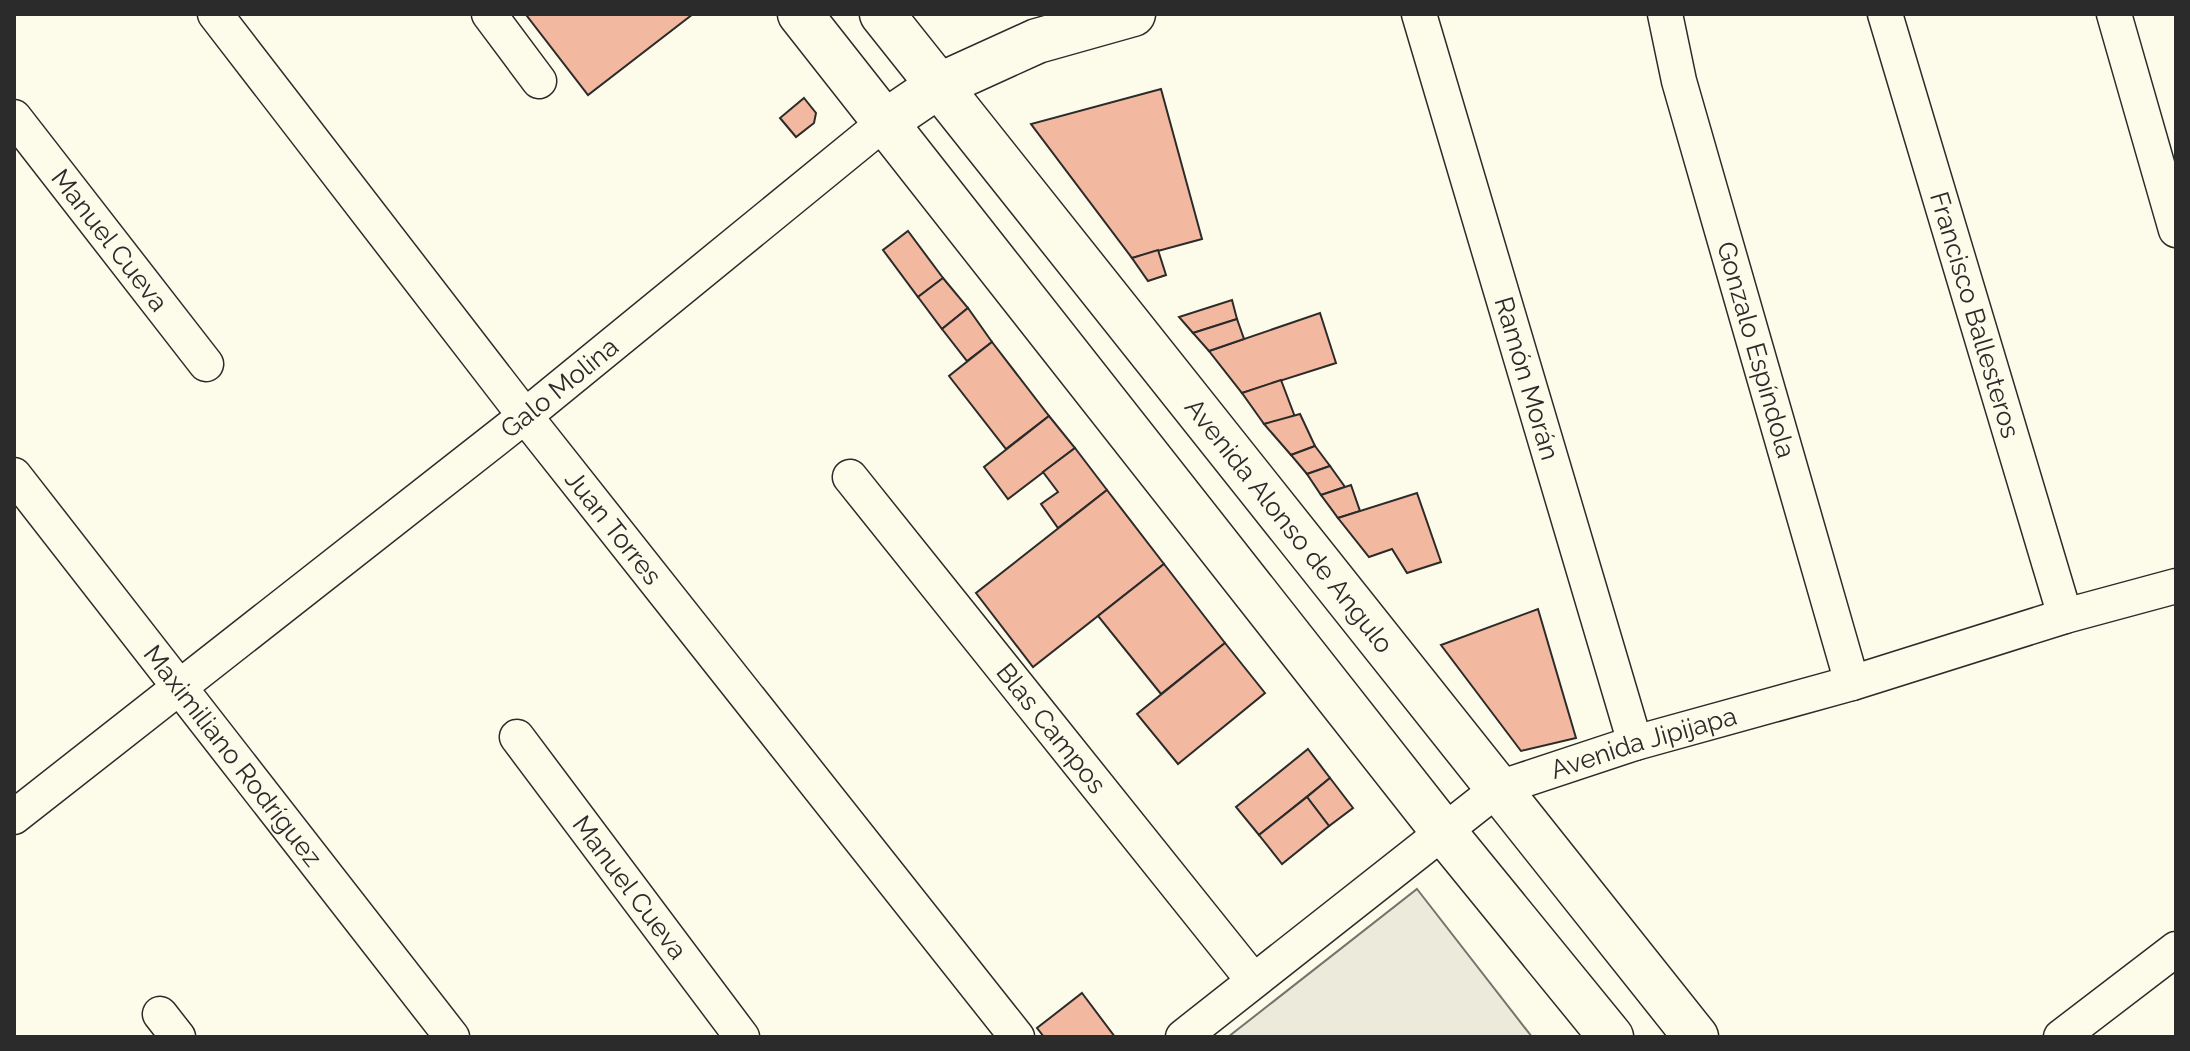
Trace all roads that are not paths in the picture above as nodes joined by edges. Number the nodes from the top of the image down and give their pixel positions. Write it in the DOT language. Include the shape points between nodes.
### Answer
graph roads {
  1 [pos="215,14"];
  2 [pos="489,14"];
  3 [pos="800,14"];
  4 [pos="882,14"];
  5 [pos="1133,14"];
  6 [pos="1419,14"];
  7 [pos="1665,14"];
  8 [pos="1885,14"];
  9 [pos="2114,14"];
  10 [pos="539,81"];
  11 [pos="938,86"];
  12 [pos="14,117"];
  13 [pos="885,122"];
  14 [pos="2176,230"];
  15 [pos="206,364"];
  16 [pos="525,416"];
  17 [pos="14,475"];
  18 [pos="850,477"];
  19 [pos="2176,586"];
  20 [pos="2065,616"];
  21 [pos="1852,683"];
  22 [pos="180,688"];
  23 [pos="517,737"];
  24 [pos="1635,743"];
  25 [pos="1499,788"];
  26 [pos="14,817"];
  27 [pos="1443,831"];
  28 [pos="2176,949"];
  29 [pos="1253,980"];
  30 [pos="452,1037"];
  31 [pos="742,1037"];
  32 [pos="1017,1037"];
  33 [pos="1183,1037"];
  34 [pos="1611,1037"];
  35 [pos="1696,1037"];
  36 [pos="2061,1037"];
  1 -- 16 [label="street, Juan Torres"];
  2 -- 10 [label="street"];
  3 -- 13 [label="main road"];
  4 -- 11 [label="main road, Avenida Alonso de Angulo"];
  5 -- 11 [label="main road, Galo Molina" via="1037,41"];
  6 -- 24 [label="street, Ramón Morán"];
  7 -- 21 [label="street, Gonzalo Espíndola" via="1679,81"];
  8 -- 20 [label="street, Francisco Ballesteros"];
  9 -- 14 [label="street"];
  11 -- 13 [label="main road, Galo Molina"];
  11 -- 25 [label="main road, Avenida Alonso de Angulo"];
  12 -- 15 [label="street, Manuel Cueva"];
  13 -- 16 [label="street, Galo Molina"];
  13 -- 27 [label="main road"];
  16 -- 22 [label="street, Galo Molina"];
  16 -- 32 [label="street, Juan Torres"];
  17 -- 22 [label="street, Maximiliano Rodríguez"];
  18 -- 29 [label="street, Blas Campos"];
  19 -- 20 [label="street, Avenida Jipijapa"];
  20 -- 21 [label="street, Avenida Jipijapa"];
  21 -- 24 [label="street, Avenida Jipijapa"];
  22 -- 26 [label="street, Galo Molina"];
  22 -- 30 [label="street, Maximiliano Rodríguez"];
  23 -- 31 [label="street, Manuel Cueva"];
  24 -- 25 [label="street, Avenida Jipijapa"];
  25 -- 27 [label="street, Avenida Jipijapa"];
  25 -- 35 [label="main road, Avenida Alonso de Angulo"];
  27 -- 29 [label="street, Avenida Jipijapa"];
  27 -- 34 [label="main road"];
  28 -- 36 [label="street"];
  29 -- 33 [label="street, Avenida Jipijapa"];
}
